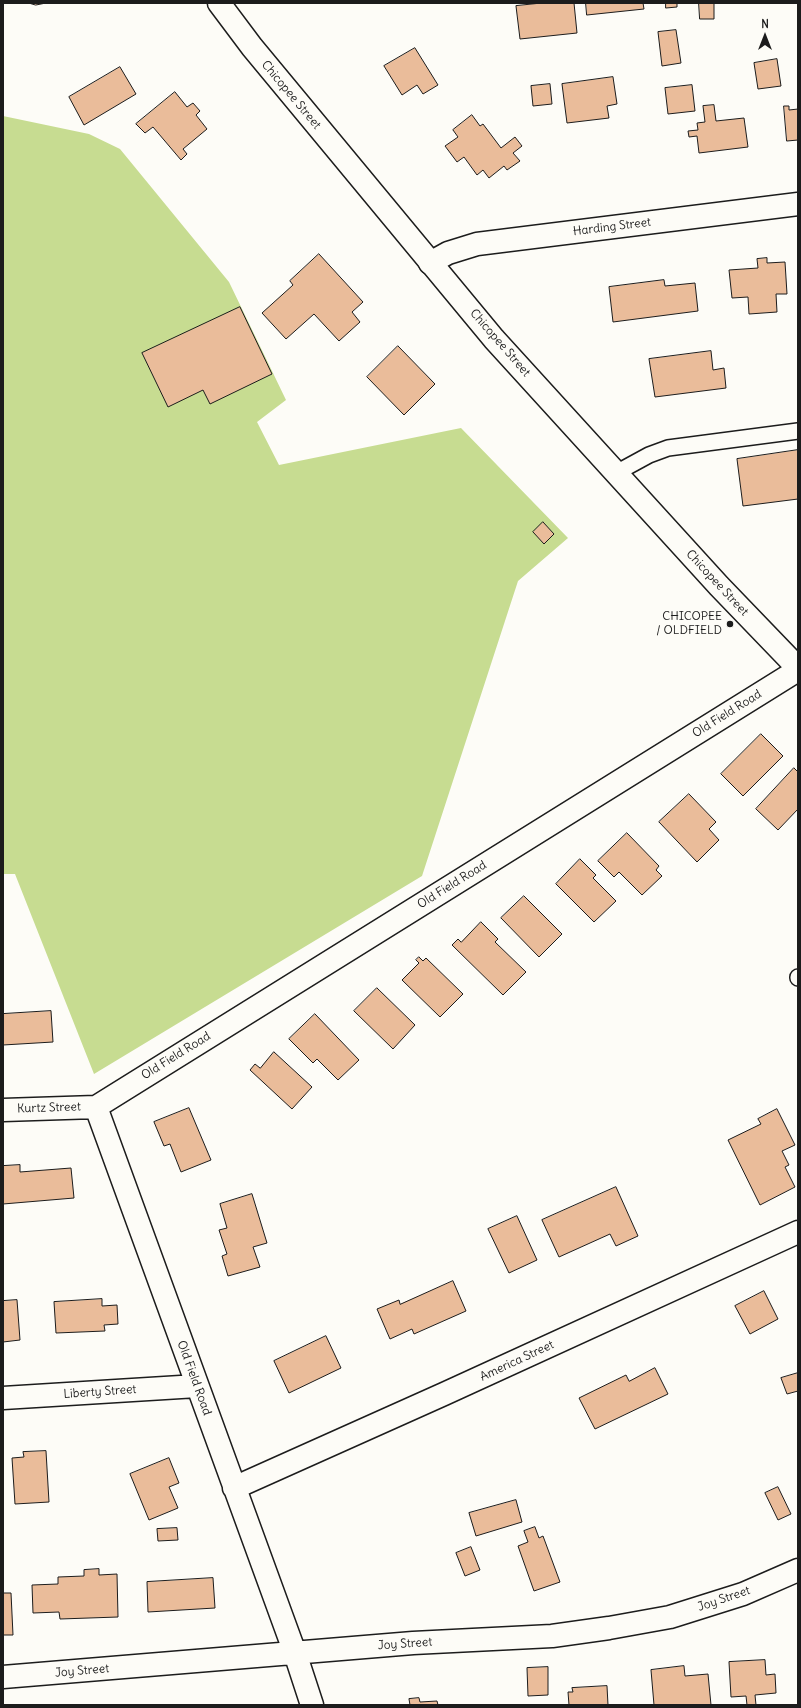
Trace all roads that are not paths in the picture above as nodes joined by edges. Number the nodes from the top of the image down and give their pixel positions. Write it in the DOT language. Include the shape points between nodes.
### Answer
graph roads {
  1 [pos="219,3"];
  2 [pos="798,204"];
  3 [pos="430,262"];
  4 [pos="798,431"];
  5 [pos="616,473"];
  6 [pos="797,664"];
  7 [pos="96,1107"];
  8 [pos="3,1110"];
  9 [pos="798,1232"];
  10 [pos="197,1386"];
  11 [pos="3,1398"];
  12 [pos="234,1488"];
  13 [pos="798,1570"];
  14 [pos="295,1654"];
  15 [pos="3,1677"];
  16 [pos="312,1705"];
  1 -- 3 [label="street, Chicopee Street" via="252,47"];
  2 -- 3 [label="street, Harding Street" via="477,244"];
  3 -- 5 [label="street, Chicopee Street" via="494,338"];
  4 -- 5 [label="lane" via="668,448"];
  5 -- 6 [label="street, Chicopee Street" via="719,586"];
  6 -- 7 [label="street, Old Field Road"];
  7 -- 8 [label="street, Kurtz Street"];
  7 -- 10 [label="street, Old Field Road"];
  9 -- 12 [label="street, America Street"];
  10 -- 11 [label="street, Liberty Street"];
  10 -- 12 [label="street, Old Field Road"];
  12 -- 14 [label="street, Old Field Road"];
  13 -- 14 [label="street, Joy Street" via="743,1594 670,1617 609,1628 552,1636 413,1643"];
  14 -- 15 [label="street, Joy Street"];
  14 -- 16 [label="street, Old Field Road"];
}
